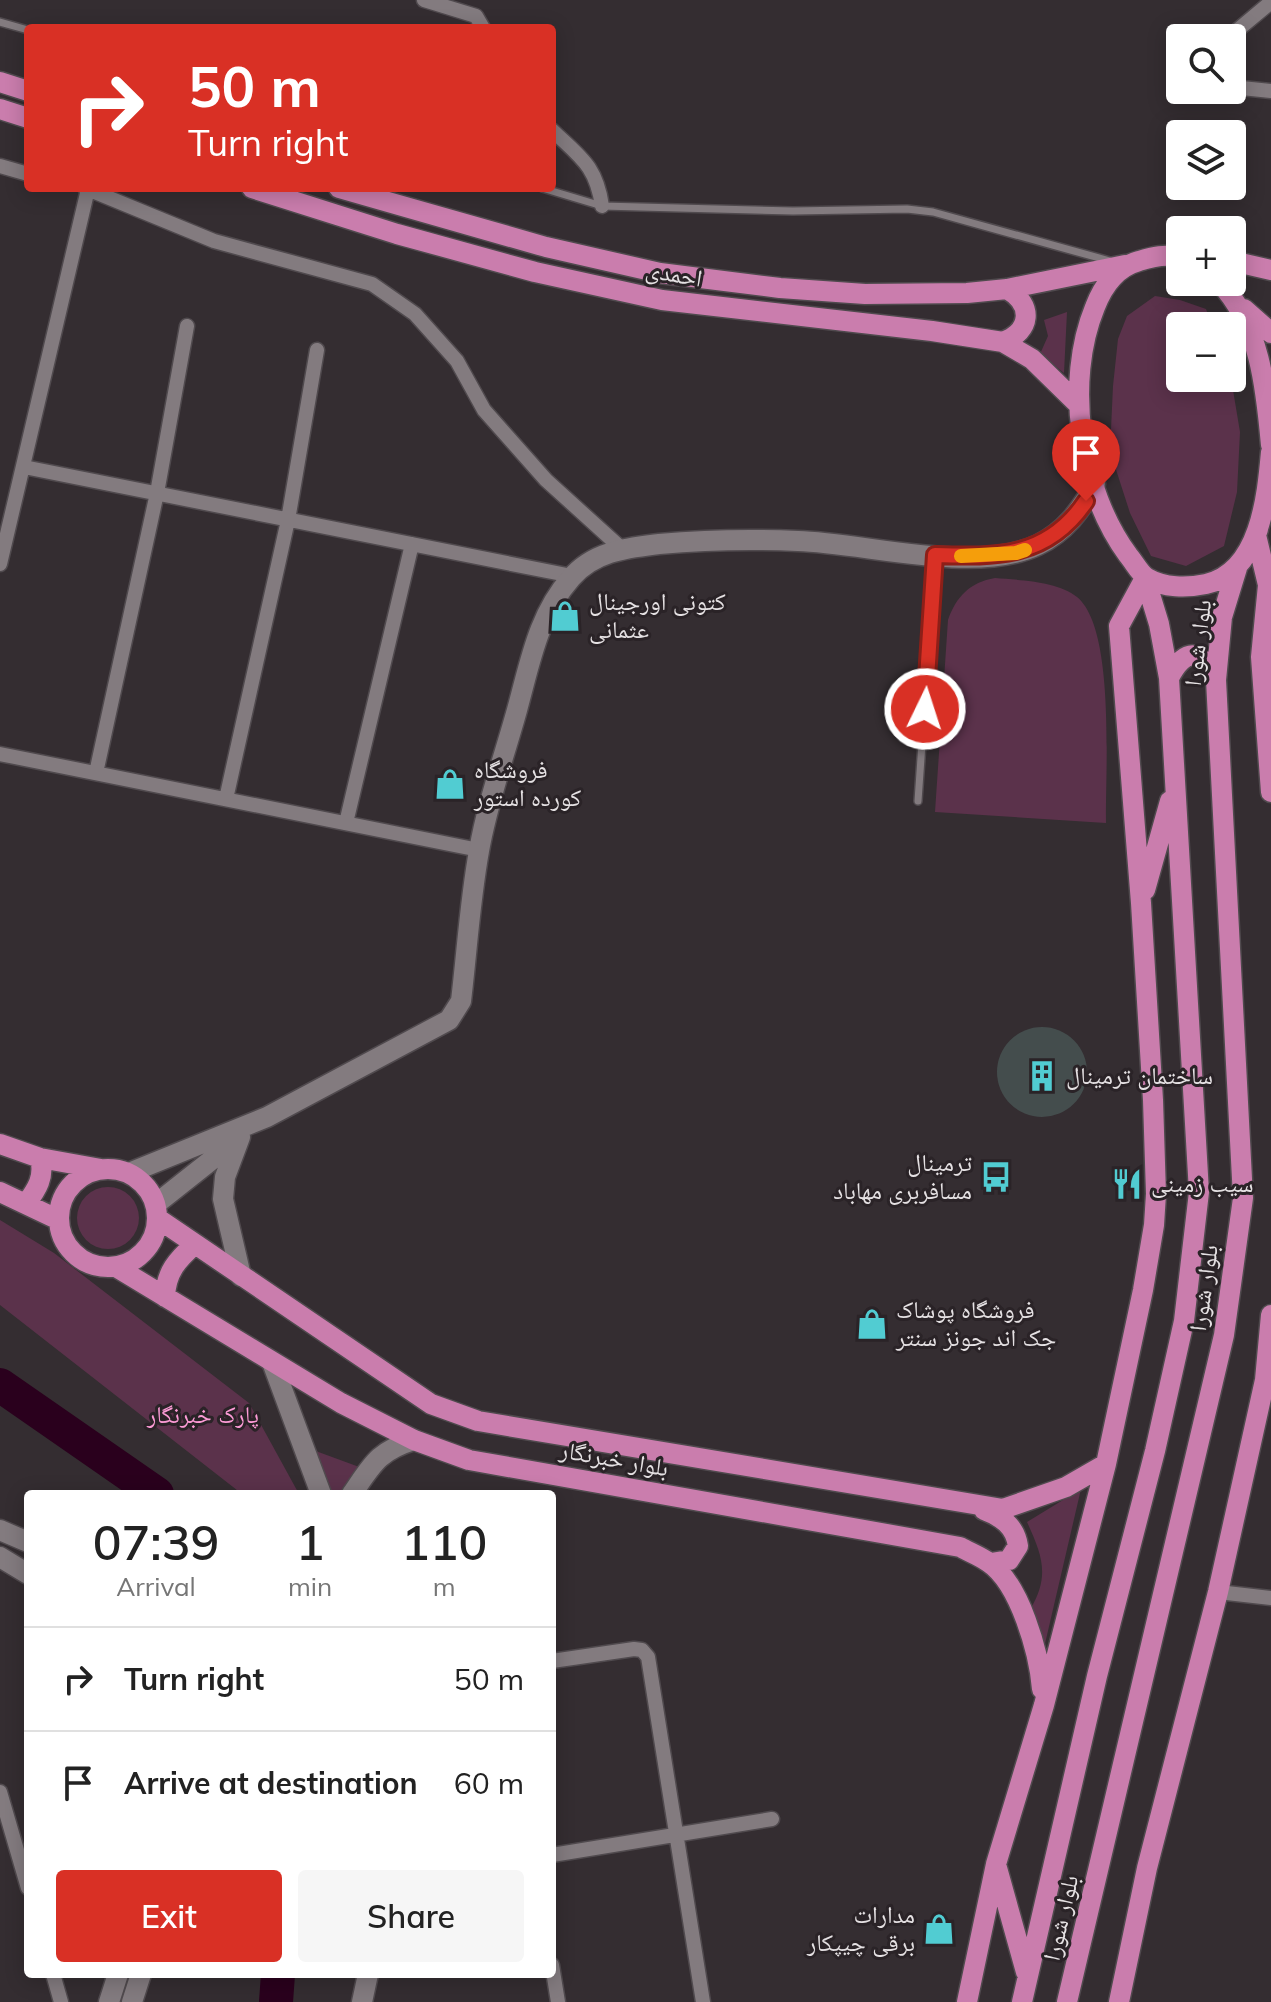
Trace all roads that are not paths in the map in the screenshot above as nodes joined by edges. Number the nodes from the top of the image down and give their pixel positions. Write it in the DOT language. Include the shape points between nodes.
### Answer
graph roads {
  1 [pos="424,0"];
  2 [pos="1271,2"];
  3 [pos="442,3"];
  4 [pos="0,22"];
  5 [pos="481,24"];
  6 [pos="1245,24"];
  7 [pos="24,29"];
  8 [pos="0,82"];
  9 [pos="1246,88"];
  10 [pos="24,90"];
  11 [pos="1271,91"];
  12 [pos="0,109"];
  13 [pos="24,117"];
  14 [pos="556,134"];
  15 [pos="0,166"];
  16 [pos="24,173"];
  17 [pos="85,192"];
  18 [pos="96,192"];
  19 [pos="265,192"];
  20 [pos="353,192"];
  21 [pos="555,192"];
  22 [pos="602,206"];
  23 [pos="1166,256"];
  24 [pos="1246,264"];
  25 [pos="1125,265"];
  26 [pos="1271,270"];
  27 [pos="1007,289"];
  28 [pos="1229,296"];
  29 [pos="1232,296"];
  30 [pos="187,326"];
  31 [pos="1271,333"];
  32 [pos="1003,342"];
  33 [pos="317,350"];
  34 [pos="1077,403"];
  35 [pos="1271,445"];
  36 [pos="1271,452"];
  37 [pos="24,467"];
  38 [pos="1095,484"];
  39 [pos="157,493"];
  40 [pos="1271,500"];
  41 [pos="288,520"];
  42 [pos="1256,535"];
  43 [pos="412,544"];
  44 [pos="621,548"];
  45 [pos="935,555"];
  46 [pos="0,564"];
  47 [pos="1237,568"];
  48 [pos="572,576"];
  49 [pos="1145,578"];
  50 [pos="1269,598"];
  51 [pos="1169,678"];
  52 [pos="1216,680"];
  53 [pos="0,754"];
  54 [pos="96,773"];
  55 [pos="1174,786"];
  56 [pos="1271,792"];
  57 [pos="226,799"];
  58 [pos="918,801"];
  59 [pos="346,823"];
  60 [pos="479,850"];
  61 [pos="1141,903"];
  62 [pos="267,1117"];
  63 [pos="240,1137"];
  64 [pos="0,1144"];
  65 [pos="40,1158"];
  66 [pos="101,1169"];
  67 [pos="129,1173"];
  68 [pos="0,1192"];
  69 [pos="26,1204"];
  70 [pos="156,1211"];
  71 [pos="59,1220"];
  72 [pos="195,1244"];
  73 [pos="116,1267"];
  74 [pos="241,1276"];
  75 [pos="165,1297"];
  76 [pos="1271,1315"];
  77 [pos="272,1362"];
  78 [pos="414,1440"];
  79 [pos="1106,1464"];
  80 [pos="320,1490"];
  81 [pos="355,1490"];
  82 [pos="972,1504"];
  83 [pos="0,1530"];
  84 [pos="24,1540"];
  85 [pos="24,1546"];
  86 [pos="991,1563"];
  87 [pos="13,1565"];
  88 [pos="1218,1592"];
  89 [pos="1271,1598"];
  90 [pos="556,1660"];
  91 [pos="1044,1705"];
  92 [pos="0,1792"];
  93 [pos="4,1818"];
  94 [pos="772,1819"];
  95 [pos="677,1834"];
  96 [pos="556,1854"];
  97 [pos="996,1864"];
  98 [pos="24,1876"];
  99 [pos="1027,1977"];
  100 [pos="54,1978"];
  101 [pos="117,1978"];
  102 [pos="140,1978"];
  103 [pos="367,1978"];
  104 [pos="554,1978"];
  105 [pos="61,2002"];
  106 [pos="109,2002"];
  107 [pos="132,2002"];
  108 [pos="362,2002"];
  109 [pos="558,2002"];
  110 [pos="703,2002"];
  111 [pos="967,2002"];
  112 [pos="1022,2002"];
  113 [pos="1067,2002"];
  114 [pos="1119,2002"];
  1 -- 3 [label="street"];
  2 -- 6 [label="street"];
  3 -- 5 [label="street" via="476,16"];
  4 -- 7 [label="lane"];
  8 -- 10 [label="main road"];
  9 -- 11 [label="street"];
  12 -- 13 [label="main road"];
  14 -- 22 [label="street" via="588,164 599,182"];
  15 -- 16 [label="street"];
  17 -- 37 [label="street"];
  18 -- 44 [label="street" via="214,241 372,284 415,314 457,361 484,410 546,480"];
  19 -- 32 [label="main road, احمدی" via="535,272 662,300"];
  20 -- 27 [label="main road, احمدی" via="660,273 865,294"];
  21 -- 22 [label="lane"];
  22 -- 25 [label="lane" via="907,209"];
  23 -- 25 [label="main road, احمدی"];
  24 -- 26 [label="main road"];
  25 -- 27 [label="main road, احمدی"];
  25 -- 34 [label="main road, بلوار شورا" via="1101,291 1085,330"];
  27 -- 32 [label="main road" via="1024,305 1026,318 1023,329"];
  28 -- 35 [label="main road" via="1256,350"];
  29 -- 31 [label="main road"];
  30 -- 39 [label="street"];
  32 -- 34 [label="main road, احمدی" via="1032,359"];
  33 -- 41 [label="street"];
  34 -- 38 [label="main road, بلوار شورا"];
  36 -- 42 [label="main road"];
  37 -- 39 [label="street"];
  37 -- 46 [label="street"];
  38 -- 45 [label="main road" via="1075,518 1038,545 1016,553"];
  38 -- 49 [label="main road, بلوار شورا" via="1115,537"];
  39 -- 41 [label="street"];
  39 -- 54 [label="street"];
  40 -- 42 [label="main road"];
  41 -- 43 [label="street"];
  41 -- 57 [label="street"];
  42 -- 47 [label="main road, بلوار شورا"];
  42 -- 50 [label="main road"];
  43 -- 48 [label="street"];
  43 -- 59 [label="street"];
  44 -- 45 [label="main road" via="800,541"];
  44 -- 48 [label="main road"];
  45 -- 58 [label="lane"];
  47 -- 49 [label="main road" via="1209,583 1174,587"];
  47 -- 52 [label="main road, بلوار شورا" via="1222,617"];
  48 -- 60 [label="main road" via="542,620"];
  49 -- 51 [label="main road, بلوار شورا"];
  49 -- 61 [label="main road" via="1119,626"];
  50 -- 56 [label="main road" via="1261,657"];
  51 -- 52 [label="main road" via="1177,662 1199,655"];
  51 -- 55 [label="main road, بلوار شورا"];
  52 -- 113 [label="main road, بلوار شورا" via="1243,1198 1221,1351"];
  53 -- 54 [label="street"];
  54 -- 57 [label="street"];
  55 -- 61 [label="main road"];
  55 -- 99 [label="main road, بلوار شورا" via="1199,1192 1184,1321"];
  57 -- 59 [label="street"];
  59 -- 60 [label="street"];
  60 -- 62 [label="main road" via="461,1001 449,1020"];
  61 -- 79 [label="main road" via="1156,1194 1143,1290"];
  62 -- 63 [label="main road"];
  62 -- 67 [label="main road"];
  63 -- 70 [label="main road"];
  63 -- 74 [label="main road" via="223,1199"];
  64 -- 65 [label="main road"];
  65 -- 66 [label="main road"];
  65 -- 69 [label="main road" via="41,1181"];
  66 -- 67 [label="main road"];
  66 -- 71 [label="main road" via="67,1191"];
  67 -- 70 [label="main road" via="150,1191"];
  68 -- 69 [label="main road"];
  69 -- 71 [label="main road"];
  70 -- 72 [label="main road, بلوار خبرنگار"];
  70 -- 73 [label="main road" via="150,1245"];
  71 -- 73 [label="main road" via="76,1255 101,1267"];
  72 -- 74 [label="main road, بلوار خبرنگار"];
  72 -- 75 [label="main road" via="172,1267"];
  73 -- 75 [label="main road, بلوار خبرنگار"];
  74 -- 82 [label="main road, بلوار خبرنگار" via="431,1404 478,1421"];
  75 -- 77 [label="main road, بلوار خبرنگار"];
  76 -- 88 [label="main road" via="1265,1380"];
  77 -- 78 [label="main road, بلوار خبرنگار"];
  77 -- 80 [label="main road"];
  78 -- 81 [label="main road" via="390,1447"];
  78 -- 86 [label="main road, بلوار خبرنگار" via="469,1460 932,1541 960,1547"];
  79 -- 82 [label="main road, بلوار خبرنگار" via="1066,1487 1003,1509"];
  79 -- 91 [label="main road"];
  82 -- 86 [label="main road" via="1008,1523 1017,1539 1009,1560"];
  83 -- 84 [label="main road"];
  85 -- 87 [label="main road"];
  86 -- 91 [label="main road, بلوار خبرنگار" via="1028,1622"];
  88 -- 89 [label="street"];
  88 -- 114 [label="main road" via="1147,1868"];
  90 -- 95 [label="street" via="634,1649 648,1657"];
  91 -- 97 [label="main road"];
  92 -- 93 [label="street"];
  93 -- 98 [label="street"];
  94 -- 95 [label="street"];
  95 -- 96 [label="street"];
  95 -- 110 [label="street"];
  97 -- 99 [label="main road"];
  97 -- 111 [label="main road"];
  99 -- 112 [label="main road, بلوار شورا"];
  100 -- 105 [label="street"];
  101 -- 106 [label="main road"];
  102 -- 107 [label="main road"];
  103 -- 108 [label="main road"];
  104 -- 109 [label="street"];
}
